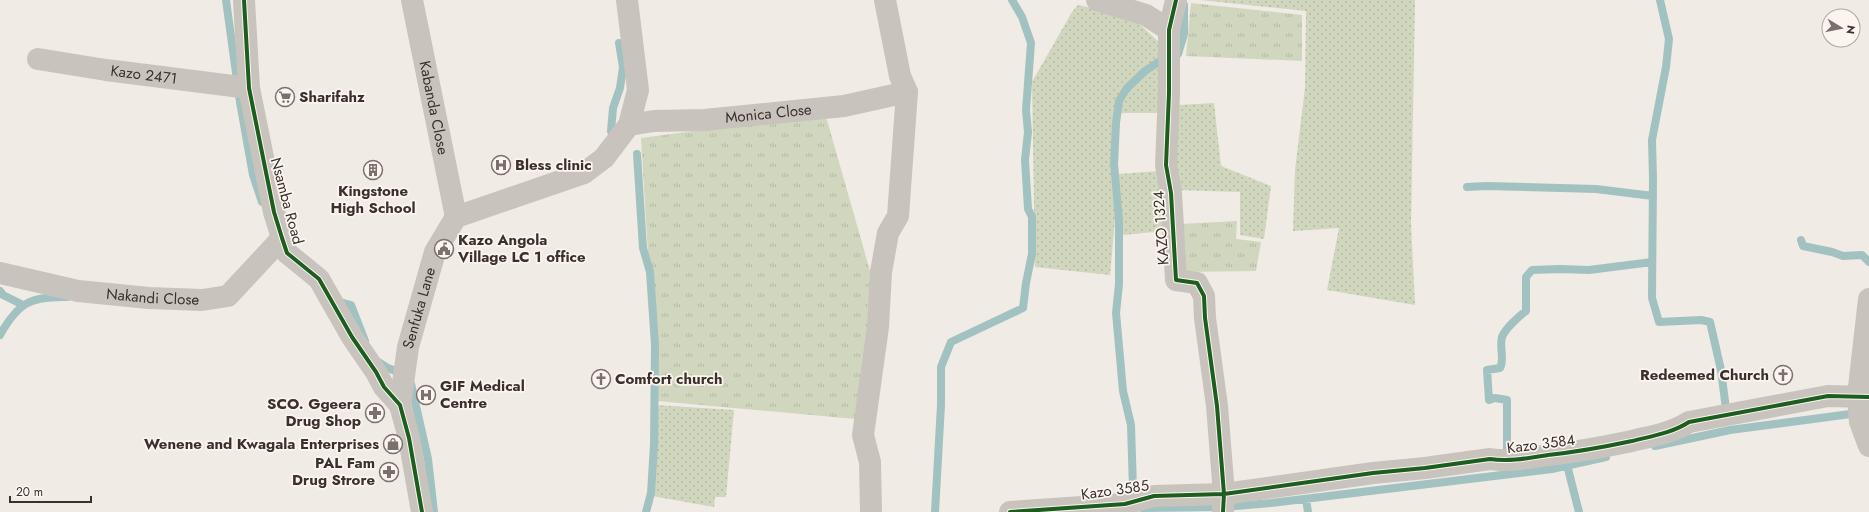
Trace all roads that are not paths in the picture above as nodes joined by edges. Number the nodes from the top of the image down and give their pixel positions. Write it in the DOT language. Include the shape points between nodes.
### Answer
graph roads {
  1 [pos="244,0"];
  2 [pos="412,0"];
  3 [pos="627,0"];
  4 [pos="885,0"];
  5 [pos="1097,0"];
  6 [pos="1176,0"];
  7 [pos="1169,30"];
  8 [pos="38,59"];
  9 [pos="250,88"];
  10 [pos="907,92"];
  11 [pos="629,125"];
  12 [pos="456,217"];
  13 [pos="282,238"];
  14 [pos="0,274"];
  15 [pos="1869,299"];
  16 [pos="400,405"];
  17 [pos="1861,405"];
  18 [pos="1869,446"];
  19 [pos="1224,504"];
  20 [pos="422,512"];
  21 [pos="871,512"];
  22 [pos="1010,512"];
  1 -- 9 [label="street, Nsamba Road"];
  2 -- 12 [label="street, Kabanda Close"];
  3 -- 11 [label="street" via="638,90"];
  4 -- 10 [label="street" via="900,76"];
  5 -- 7 [label="street" via="1146,15"];
  6 -- 7 [label="street, KAZO 1324"];
  7 -- 19 [label="street, KAZO 1324" via="1166,166 1171,193 1176,280 1197,283 1204,296 1217,406"];
  8 -- 9 [label="street, Kazo 2471"];
  9 -- 13 [label="street, Nsamba Road" via="274,212"];
  10 -- 11 [label="street, Monica Close" via="844,106"];
  10 -- 21 [label="street" via="898,216 888,233 881,272 878,327 863,435 870,462"];
  11 -- 12 [label="street" via="604,158 584,173"];
  12 -- 16 [label="street, Senfuka Lane" via="435,252 408,348"];
  13 -- 14 [label="street, Nakandi Close" via="228,296 202,300 78,291"];
  13 -- 16 [label="street, Nsamba Road" via="287,253 318,279 384,387"];
  15 -- 17 [label="street"];
  16 -- 20 [label="street, Nsamba Road" via="409,438"];
  17 -- 18 [label="street"];
  17 -- 19 [label="street, Kazo 3584" via="1828,396 1690,422 1680,428 1653,436 1591,450 1373,472"];
  19 -- 22 [label="street, Kazo 3585" via="1154,496 1125,504"];
}
